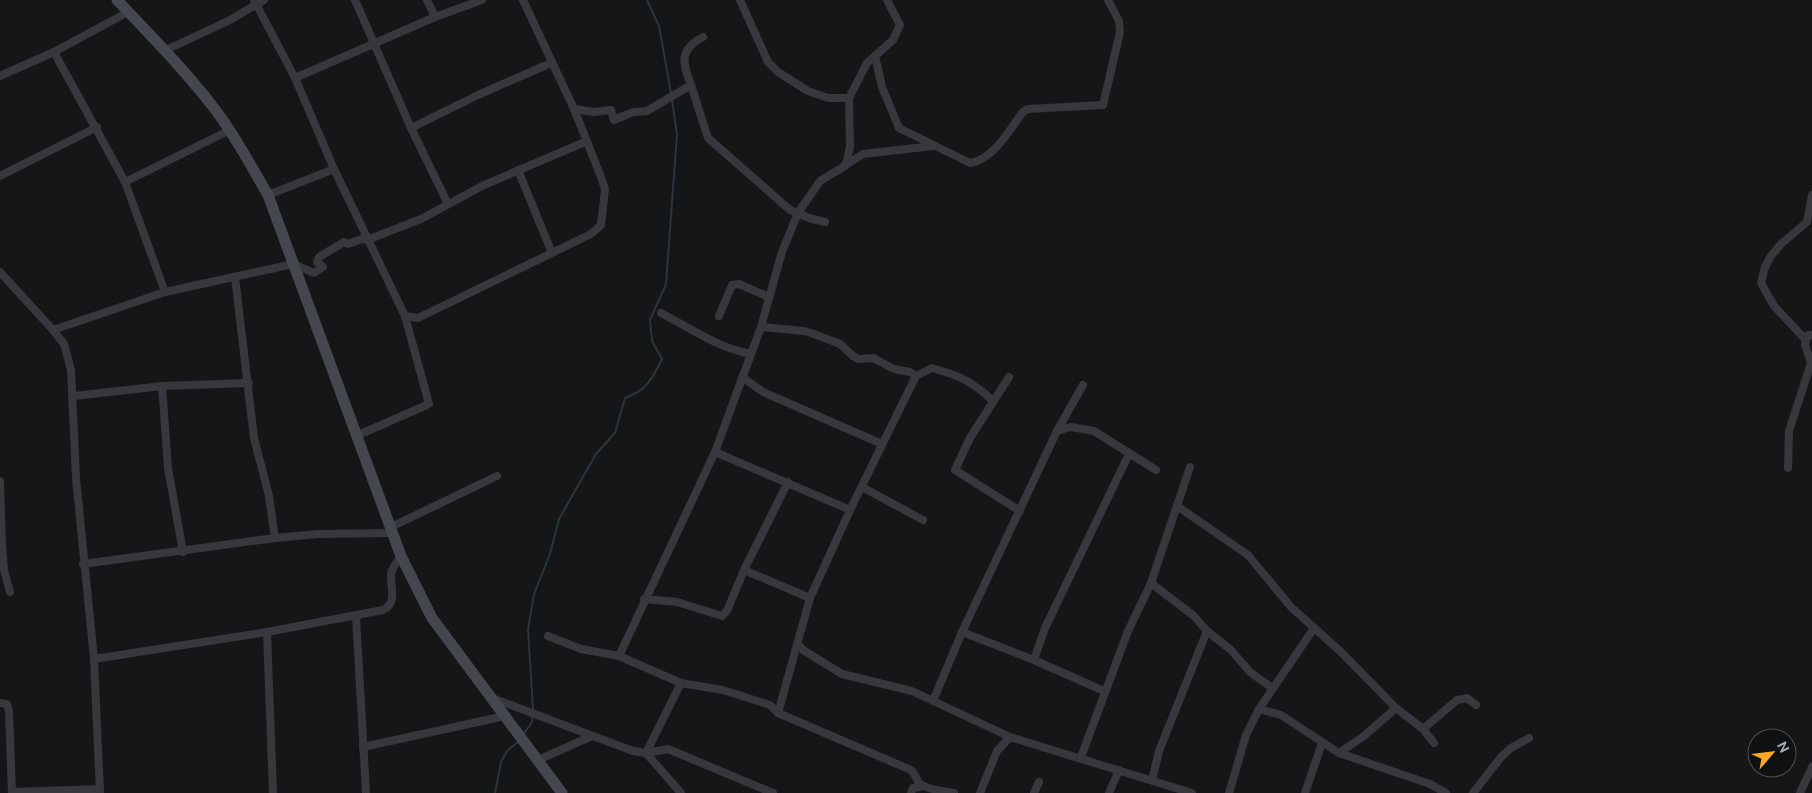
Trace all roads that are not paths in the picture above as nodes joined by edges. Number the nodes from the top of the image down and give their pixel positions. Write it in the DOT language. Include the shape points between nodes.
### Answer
graph roads {
  1 [pos="116,0"];
  2 [pos="355,0"];
  3 [pos="427,0"];
  4 [pos="482,0"];
  5 [pos="523,0"];
  6 [pos="740,0"];
  7 [pos="887,0"];
  8 [pos="1108,0"];
  9 [pos="258,1"];
  10 [pos="128,12"];
  11 [pos="435,17"];
  12 [pos="702,37"];
  13 [pos="374,45"];
  14 [pos="166,50"];
  15 [pos="54,52"];
  16 [pos="875,56"];
  17 [pos="551,63"];
  18 [pos="0,76"];
  19 [pos="295,78"];
  20 [pos="691,86"];
  21 [pos="849,98"];
  22 [pos="574,109"];
  23 [pos="97,127"];
  24 [pos="411,128"];
  25 [pos="230,130"];
  26 [pos="586,141"];
  27 [pos="934,146"];
  28 [pos="844,166"];
  29 [pos="334,169"];
  30 [pos="518,170"];
  31 [pos="0,176"];
  32 [pos="125,182"];
  33 [pos="1812,195"];
  34 [pos="268,196"];
  35 [pos="448,204"];
  36 [pos="798,213"];
  37 [pos="826,222"];
  38 [pos="367,240"];
  39 [pos="552,253"];
  40 [pos="293,264"];
  41 [pos="0,272"];
  42 [pos="235,277"];
  43 [pos="165,292"];
  44 [pos="769,297"];
  45 [pos="661,313"];
  46 [pos="405,316"];
  47 [pos="719,316"];
  48 [pos="761,327"];
  49 [pos="53,330"];
  50 [pos="1809,338"];
  51 [pos="751,354"];
  52 [pos="916,376"];
  53 [pos="742,377"];
  54 [pos="1009,377"];
  55 [pos="249,383"];
  56 [pos="1083,385"];
  57 [pos="162,386"];
  58 [pos="74,396"];
  59 [pos="993,401"];
  60 [pos="1057,431"];
  61 [pos="356,436"];
  62 [pos="882,444"];
  63 [pos="715,452"];
  64 [pos="1129,454"];
  65 [pos="1190,467"];
  66 [pos="1788,468"];
  67 [pos="1156,470"];
  68 [pos="497,476"];
  69 [pos="0,481"];
  70 [pos="788,482"];
  71 [pos="862,487"];
  72 [pos="1177,506"];
  73 [pos="851,508"];
  74 [pos="1020,511"];
  75 [pos="923,520"];
  76 [pos="391,530"];
  77 [pos="275,538"];
  78 [pos="183,552"];
  79 [pos="401,556"];
  80 [pos="83,564"];
  81 [pos="744,570"];
  82 [pos="1151,583"];
  83 [pos="10,592"];
  84 [pos="810,598"];
  85 [pos="644,599"];
  86 [pos="356,616"];
  87 [pos="1314,628"];
  88 [pos="1207,631"];
  89 [pos="267,632"];
  90 [pos="962,632"];
  91 [pos="548,636"];
  92 [pos="798,644"];
  93 [pos="620,656"];
  94 [pos="94,659"];
  95 [pos="1034,660"];
  96 [pos="681,683"];
  97 [pos="1272,688"];
  98 [pos="1104,692"];
  99 [pos="491,698"];
  100 [pos="933,701"];
  101 [pos="0,703"];
  102 [pos="1476,705"];
  103 [pos="1396,708"];
  104 [pos="1259,709"];
  105 [pos="778,713"];
  106 [pos="505,716"];
  107 [pos="1423,729"];
  108 [pos="592,736"];
  109 [pos="1010,737"];
  110 [pos="1529,738"];
  111 [pos="1322,743"];
  112 [pos="1434,743"];
  113 [pos="363,747"];
  114 [pos="646,753"];
  115 [pos="1339,753"];
  116 [pos="1081,757"];
  117 [pos="538,760"];
  118 [pos="1812,767"];
  119 [pos="1118,770"];
  120 [pos="1152,780"];
  121 [pos="1039,782"];
  122 [pos="916,787"];
  123 [pos="100,791"];
  124 [pos="12,793"];
  125 [pos="273,793"];
  126 [pos="366,793"];
  127 [pos="562,793"];
  128 [pos="682,793"];
  129 [pos="773,793"];
  130 [pos="954,793"];
  131 [pos="980,793"];
  132 [pos="1034,793"];
  133 [pos="1110,793"];
  134 [pos="1192,793"];
  135 [pos="1229,793"];
  136 [pos="1305,793"];
  137 [pos="1446,793"];
  138 [pos="1473,793"];
  139 [pos="1800,793"];
  1 -- 10 [label="main road"];
  2 -- 13 [label="street"];
  3 -- 11 [label="street"];
  4 -- 11 [label="street"];
  5 -- 17 [label="street"];
  6 -- 21 [label="street" via="764,55 778,72 808,91 828,98"];
  7 -- 16 [label="street" via="900,24 893,40"];
  8 -- 27 [label="street" via="1119,21 1120,32 1103,105 1028,109 986,158 977,162 970,163"];
  9 -- 14 [label="street" via="230,20"];
  9 -- 19 [label="street"];
  10 -- 14 [label="main road"];
  10 -- 15 [label="street"];
  11 -- 13 [label="street"];
  12 -- 20 [label="street" via="684,56 683,63"];
  13 -- 19 [label="street"];
  13 -- 24 [label="street"];
  14 -- 25 [label="main road"];
  15 -- 18 [label="street"];
  15 -- 23 [label="street"];
  16 -- 21 [label="street" via="867,63"];
  16 -- 27 [label="street" via="882,87 899,128"];
  17 -- 22 [label="street"];
  17 -- 24 [label="street"];
  19 -- 29 [label="street"];
  20 -- 22 [label="street" via="647,111 633,112 614,120 611,110"];
  20 -- 36 [label="street" via="708,138 774,197"];
  21 -- 28 [label="street" via="850,147"];
  22 -- 26 [label="street"];
  23 -- 31 [label="street"];
  23 -- 32 [label="street"];
  24 -- 35 [label="street"];
  25 -- 32 [label="street"];
  25 -- 34 [label="main road"];
  26 -- 30 [label="street"];
  26 -- 39 [label="street" via="604,189 601,226"];
  27 -- 28 [label="street" via="863,154"];
  28 -- 36 [label="street" via="820,181"];
  29 -- 34 [label="street"];
  29 -- 38 [label="street"];
  30 -- 35 [label="street"];
  30 -- 39 [label="street"];
  32 -- 43 [label="street"];
  33 -- 50 [label="street" via="1807,222 1771,256 1761,283 1774,306"];
  34 -- 40 [label="main road"];
  35 -- 38 [label="street" via="421,219"];
  36 -- 37 [label="street"];
  36 -- 44 [label="street"];
  38 -- 40 [label="street" via="344,242 318,256 317,262 323,267 314,273"];
  38 -- 46 [label="street"];
  39 -- 46 [label="street" via="418,318"];
  40 -- 42 [label="street"];
  40 -- 61 [label="main road"];
  41 -- 49 [label="street"];
  42 -- 43 [label="street"];
  42 -- 55 [label="street"];
  43 -- 49 [label="street"];
  44 -- 47 [label="street" via="732,284"];
  44 -- 48 [label="street"];
  45 -- 51 [label="street" via="715,342"];
  46 -- 61 [label="street" via="429,404"];
  48 -- 51 [label="street"];
  48 -- 52 [label="street" via="814,334 840,344 858,359 873,358"];
  49 -- 58 [label="street" via="64,344 68,356"];
  50 -- 66 [label="street" via="1805,344 1811,363 1789,431"];
  51 -- 53 [label="street"];
  52 -- 59 [label="street" via="932,368 944,371 973,383"];
  52 -- 62 [label="street"];
  53 -- 62 [label="street" via="763,392"];
  53 -- 63 [label="street"];
  54 -- 59 [label="street"];
  55 -- 57 [label="street"];
  55 -- 77 [label="street" via="256,451"];
  56 -- 60 [label="street"];
  57 -- 58 [label="street"];
  57 -- 78 [label="street" via="168,468"];
  58 -- 80 [label="street"];
  59 -- 74 [label="street" via="955,470"];
  60 -- 64 [label="street" via="1071,427 1094,431"];
  60 -- 74 [label="street"];
  61 -- 76 [label="main road"];
  62 -- 71 [label="street"];
  63 -- 70 [label="street"];
  63 -- 85 [label="street"];
  64 -- 67 [label="street"];
  64 -- 95 [label="street" via="1045,628"];
  65 -- 72 [label="street"];
  68 -- 76 [label="street"];
  69 -- 83 [label="street" via="4,570"];
  70 -- 73 [label="street"];
  70 -- 81 [label="street"];
  71 -- 73 [label="street"];
  71 -- 75 [label="street"];
  72 -- 82 [label="street"];
  72 -- 87 [label="street" via="1248,555 1291,607"];
  73 -- 84 [label="street"];
  74 -- 90 [label="street"];
  76 -- 77 [label="street"];
  76 -- 79 [label="main road"];
  77 -- 78 [label="street"];
  78 -- 80 [label="street"];
  79 -- 86 [label="street" via="391,574 393,595 389,608"];
  79 -- 99 [label="main road" via="432,618"];
  80 -- 94 [label="street"];
  81 -- 84 [label="street"];
  81 -- 85 [label="street" via="722,616 677,602"];
  82 -- 88 [label="street" via="1194,616"];
  82 -- 98 [label="street"];
  84 -- 92 [label="street"];
  85 -- 93 [label="street"];
  86 -- 89 [label="street"];
  86 -- 113 [label="street"];
  87 -- 97 [label="street"];
  87 -- 103 [label="street"];
  88 -- 97 [label="street"];
  88 -- 120 [label="street" via="1159,751"];
  89 -- 94 [label="street"];
  89 -- 125 [label="street"];
  90 -- 95 [label="street"];
  90 -- 100 [label="street"];
  91 -- 93 [label="street" via="581,649"];
  92 -- 100 [label="street" via="842,674 897,686"];
  92 -- 105 [label="street"];
  93 -- 96 [label="street"];
  94 -- 123 [label="street"];
  95 -- 98 [label="street"];
  96 -- 105 [label="street" via="723,690 770,705"];
  96 -- 114 [label="street"];
  97 -- 104 [label="street"];
  98 -- 116 [label="street"];
  99 -- 106 [label="main road"];
  99 -- 108 [label="street"];
  100 -- 109 [label="street"];
  101 -- 124 [label="street" via="7,704 9,711"];
  102 -- 107 [label="street" via="1468,698 1457,700"];
  103 -- 107 [label="street"];
  103 -- 115 [label="street"];
  104 -- 111 [label="street" via="1281,715"];
  104 -- 135 [label="street" via="1246,735"];
  105 -- 122 [label="street" via="911,770 916,774"];
  106 -- 113 [label="street"];
  106 -- 117 [label="main road"];
  107 -- 112 [label="street"];
  108 -- 114 [label="street"];
  108 -- 117 [label="street"];
  109 -- 116 [label="street"];
  109 -- 131 [label="street" via="997,751"];
  110 -- 138 [label="street" via="1502,756"];
  111 -- 115 [label="street"];
  111 -- 136 [label="street"];
  113 -- 126 [label="street"];
  114 -- 128 [label="street"];
  114 -- 129 [label="street" via="668,749"];
  115 -- 137 [label="street" via="1430,784"];
  116 -- 119 [label="street"];
  117 -- 127 [label="main road"];
  118 -- 139 [label="street"];
  119 -- 120 [label="street"];
  119 -- 133 [label="street"];
  120 -- 134 [label="street"];
  121 -- 132 [label="street"];
  122 -- 130 [label="street"];
  123 -- 124 [label="street"];
}
